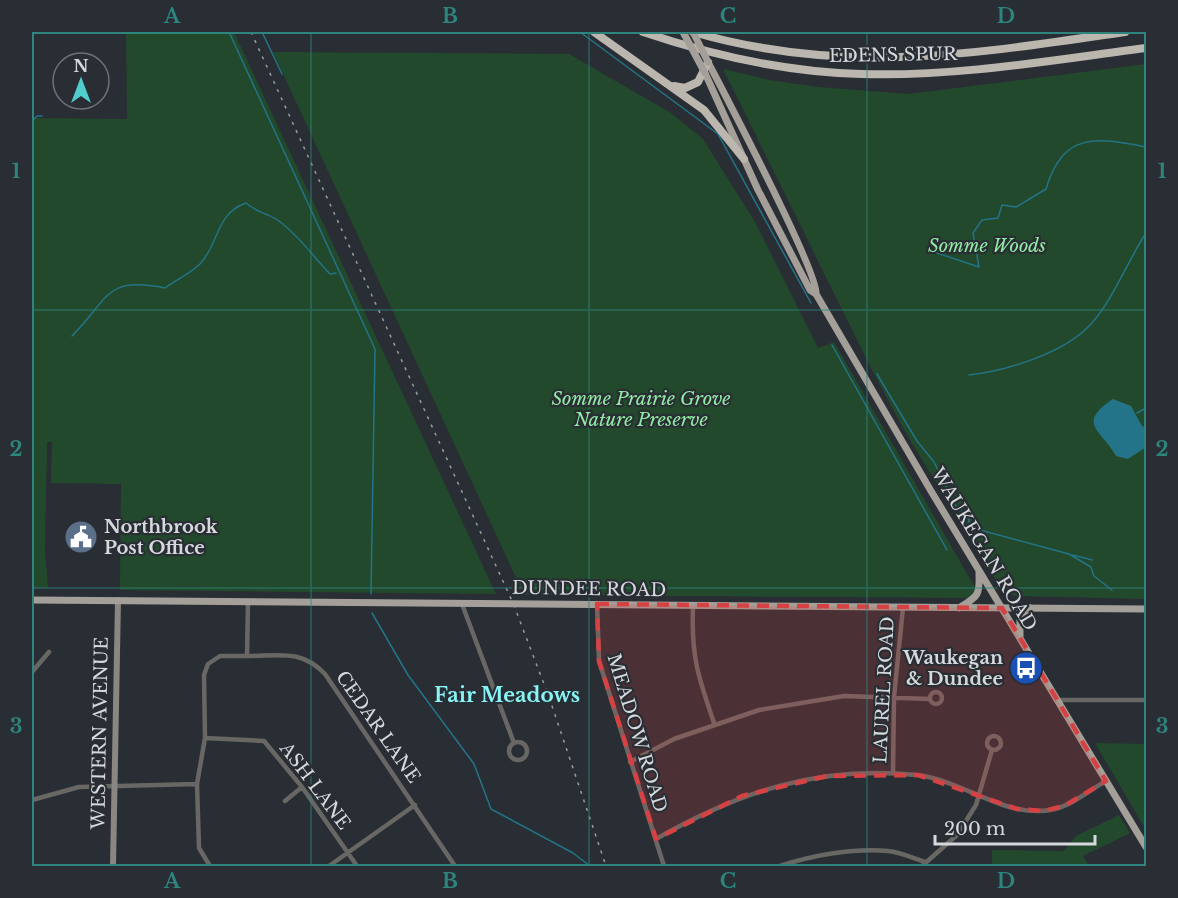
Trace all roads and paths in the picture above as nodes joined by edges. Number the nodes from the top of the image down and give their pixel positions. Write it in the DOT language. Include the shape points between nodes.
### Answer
graph roads {
  1 [pos="594,32"];
  2 [pos="643,32"];
  3 [pos="683,32"];
  4 [pos="693,32"];
  5 [pos="1125,32"];
  6 [pos="1146,48"];
  7 [pos="708,62"];
  8 [pos="705,73"];
  9 [pos="669,84"];
  10 [pos="744,159"];
  11 [pos="816,294"];
  12 [pos="979,570"];
  13 [pos="32,600"];
  14 [pos="117,600"];
  15 [pos="248,602"];
  16 [pos="462,604"];
  17 [pos="597,604"];
  18 [pos="693,606"];
  19 [pos="903,608"];
  20 [pos="959,608"];
  21 [pos="1002,608"];
  22 [pos="1030,608"];
  23 [pos="1146,609"];
  24 [pos="1020,639"];
  25 [pos="49,652"];
  26 [pos="247,656"];
  27 [pos="32,672"];
  28 [pos="894,697"];
  29 [pos="930,699"];
  30 [pos="1057,700"];
  31 [pos="1146,700"];
  32 [pos="714,723"];
  33 [pos="205,738"];
  34 [pos="514,742"];
  35 [pos="992,750"];
  36 [pos="630,762"];
  37 [pos="893,773"];
  38 [pos="1106,781"];
  39 [pos="197,784"];
  40 [pos="114,786"];
  41 [pos="302,787"];
  42 [pos="978,795"];
  43 [pos="32,800"];
  44 [pos="285,801"];
  45 [pos="415,805"];
  46 [pos="656,839"];
  47 [pos="1146,847"];
  48 [pos="349,854"];
  49 [pos="923,864"];
  50 [pos="113,867"];
  51 [pos="210,867"];
  52 [pos="329,867"];
  53 [pos="357,867"];
  54 [pos="455,867"];
  55 [pos="664,867"];
  56 [pos="780,867"];
  1 -- 9 [label="highway"];
  2 -- 6 [label="highway, EDENS SPUR" via="747,61 860,74 967,70"];
  3 -- 8 [label="main road, WAUKEGAN ROAD, bridge"];
  4 -- 5 [label="highway, EDENS SPUR" via="757,48 894,59 1014,48"];
  4 -- 7 [label="main road, WAUKEGAN ROAD, bridge"];
  7 -- 8 [label="highway"];
  7 -- 11 [label="main road, WAUKEGAN ROAD" via="800,247 817,286"];
  8 -- 9 [label="highway" via="690,87"];
  8 -- 10 [label="main road, WAUKEGAN ROAD"];
  9 -- 10 [label="highway" via="704,111"];
  10 -- 11 [label="main road, WAUKEGAN ROAD" via="810,290"];
  11 -- 12 [label="main road, WAUKEGAN ROAD"];
  12 -- 20 [label="main road" via="977,597"];
  12 -- 21 [label="main road, WAUKEGAN ROAD"];
  13 -- 14 [label="main road, DUNDEE ROAD"];
  14 -- 15 [label="main road, DUNDEE ROAD"];
  14 -- 40 [label="street, WESTERN AVENUE"];
  15 -- 16 [label="main road, DUNDEE ROAD"];
  15 -- 26 [label="street"];
  16 -- 17 [label="main road, DUNDEE ROAD"];
  16 -- 34 [label="street"];
  17 -- 18 [label="main road, DUNDEE ROAD"];
  17 -- 36 [label="street, MEADOW ROAD" via="599,661"];
  18 -- 19 [label="main road, DUNDEE ROAD"];
  18 -- 32 [label="street" via="695,667"];
  19 -- 20 [label="main road, DUNDEE ROAD"];
  19 -- 28 [label="street, LAUREL ROAD"];
  20 -- 21 [label="main road, DUNDEE ROAD"];
  21 -- 22 [label="main road, DUNDEE ROAD"];
  21 -- 24 [label="main road, WAUKEGAN ROAD"];
  22 -- 23 [label="main road, DUNDEE ROAD"];
  22 -- 24 [label="main road" via="1020,620"];
  24 -- 30 [label="main road, WAUKEGAN ROAD"];
  25 -- 27 [label="street"];
  26 -- 33 [label="street" via="220,656 208,664 204,675"];
  26 -- 45 [label="street, CEDAR LANE" via="303,656 316,664"];
  28 -- 29 [label="street"];
  28 -- 32 [label="street" via="844,696 794,702"];
  28 -- 37 [label="street, LAUREL ROAD"];
  30 -- 31 [label="street"];
  30 -- 38 [label="main road, WAUKEGAN ROAD"];
  32 -- 36 [label="street"];
  33 -- 39 [label="street"];
  33 -- 41 [label="street, ASH LANE" via="264,741"];
  34 -- 34 [label="street" via="509,753 512,759 521,760 527,747"];
  35 -- 42 [label="street"];
  36 -- 46 [label="street, MEADOW ROAD"];
  37 -- 42 [label="street" via="940,779"];
  37 -- 46 [label="street" via="827,776 783,784 703,812"];
  38 -- 42 [label="street" via="1064,806 1044,811 1017,809"];
  38 -- 47 [label="main road, WAUKEGAN ROAD"];
  39 -- 40 [label="street"];
  39 -- 51 [label="street" via="199,848"];
  40 -- 43 [label="street" via="79,787"];
  40 -- 50 [label="street, WESTERN AVENUE"];
  41 -- 44 [label="street"];
  41 -- 48 [label="street, ASH LANE"];
  42 -- 49 [label="street" via="957,835"];
  45 -- 48 [label="street"];
  45 -- 54 [label="street, CEDAR LANE"];
  46 -- 55 [label="street, MEADOW ROAD"];
  48 -- 52 [label="street"];
  48 -- 53 [label="street, ASH LANE"];
  49 -- 56 [label="street" via="891,851 860,851"];
}
